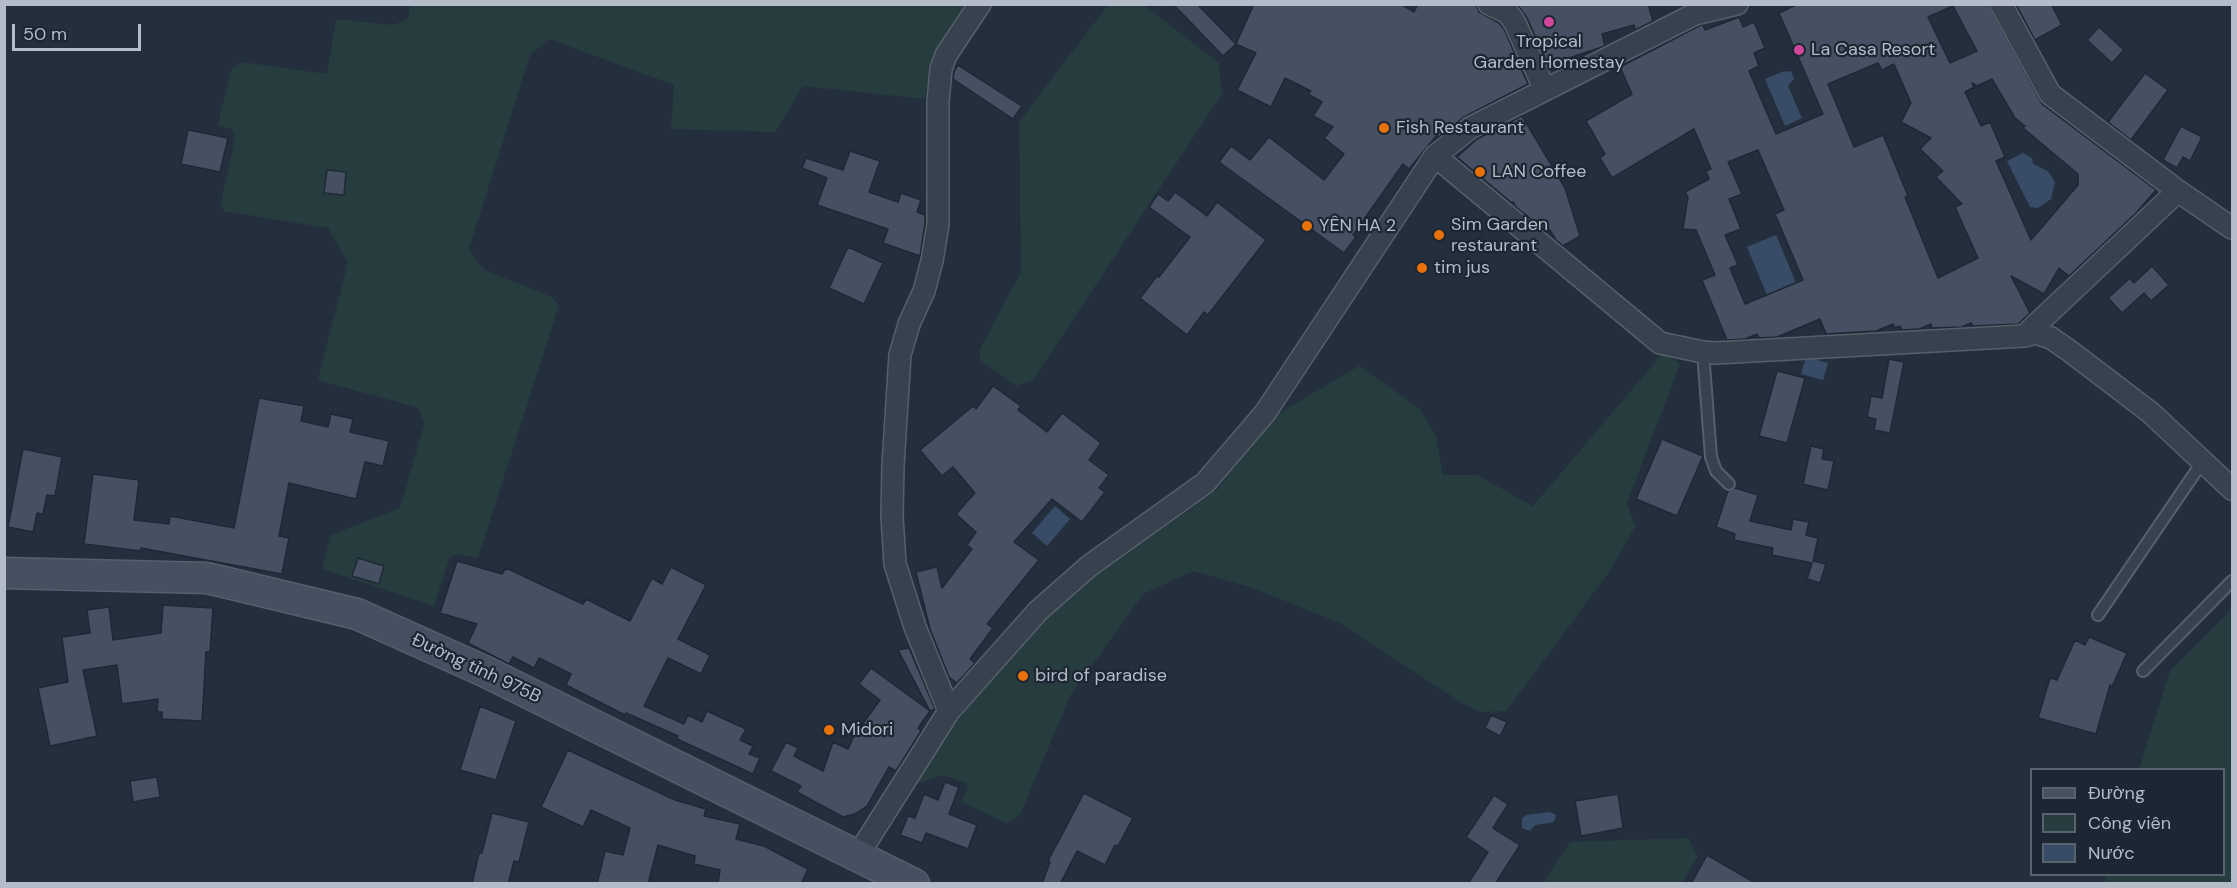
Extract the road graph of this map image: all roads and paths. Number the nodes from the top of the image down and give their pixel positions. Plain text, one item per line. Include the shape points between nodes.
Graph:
1 (980, 4) edge
2 (1489, 4) edge
3 (1737, 4) edge
4 (2001, 4) edge
5 (1545, 90) junction
6 (1435, 156) junction
7 (2178, 191) junction
8 (2232, 228) edge
9 (2024, 336) junction
10 (1703, 352) junction
11 (2203, 460) junction
12 (1729, 484) dead end
13 (2232, 489) edge
14 (4, 573) edge
15 (2232, 581) edge
16 (2098, 615) dead end
17 (2144, 671) dead end
18 (949, 711) junction
19 (858, 855) junction
20 (914, 884) edge

1 - 18 street via 941,69 938,224 924,291 900,355 893,465 896,564 915,627
2 - 5 street via 1508,13
3 - 5 street via 1695,14
4 - 7 street via 2050,94
5 - 6 street via 1470,128
6 - 10 street via 1660,343
6 - 18 street via 1265,413 1213,474 1089,566 1038,611
7 - 8 street
7 - 9 street
9 - 10 street
9 - 11 street via 2036,333 2051,338 2151,413
10 - 12 lane via 1710,457 1716,471
11 - 13 street
11 - 16 lane
14 - 19 main road, Đường tỉnh 975B via 207,578 357,614 484,671
15 - 17 lane
18 - 19 street
19 - 20 main road, Đường tỉnh 975B

